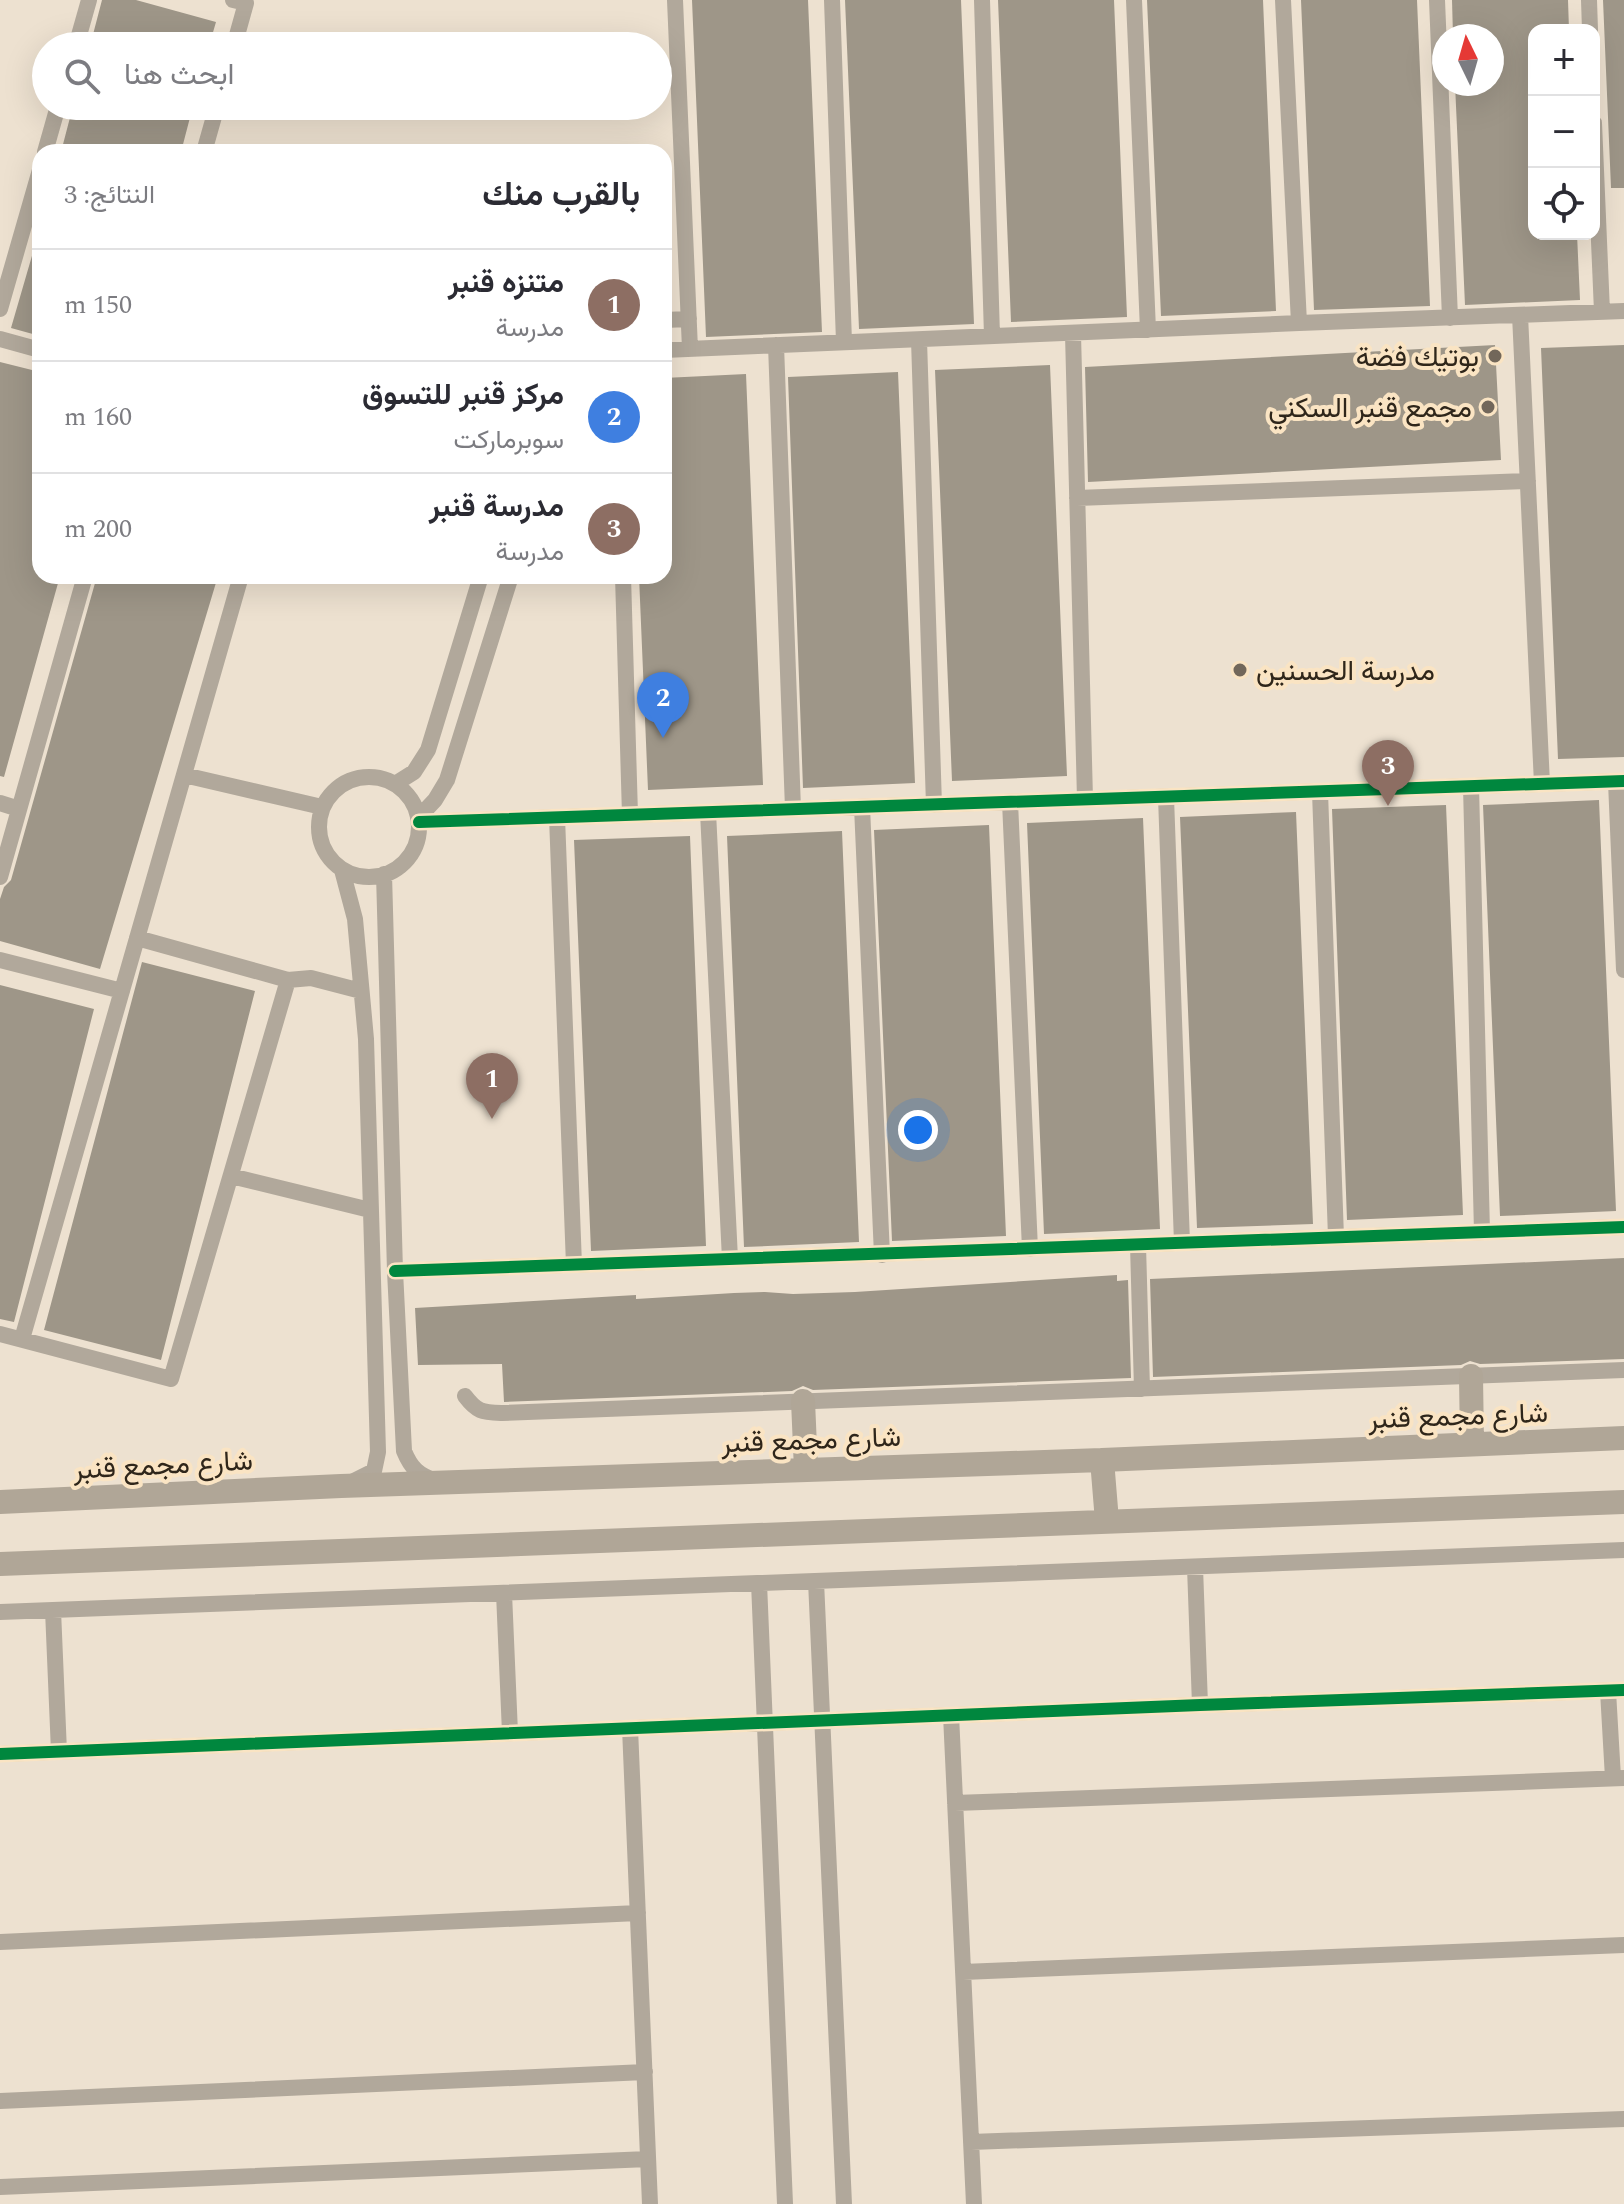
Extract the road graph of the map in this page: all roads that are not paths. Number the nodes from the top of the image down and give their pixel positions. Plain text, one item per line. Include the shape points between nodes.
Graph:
1 (89, 0) edge
2 (233, 0) edge
3 (675, 0) edge
4 (832, 0) edge
5 (982, 0) edge
6 (1134, 0) edge
7 (1283, 0) edge
8 (1437, 0) edge
9 (1589, 0) edge
10 (1590, 24) edge
11 (80, 32) edge
12 (238, 32) edge
13 (54, 120) edge
14 (213, 120) edge
15 (47, 144) edge
16 (206, 144) edge
17 (1596, 168) edge
18 (32, 198) edge
19 (0, 309) edge
20 (1624, 311) edge
21 (1602, 312) junction
22 (1520, 315) junction
23 (1450, 318) junction
24 (689, 319) junction
25 (672, 320) edge
26 (1299, 323) junction
27 (1148, 330) junction
28 (1073, 334) junction
29 (992, 336) junction
30 (0, 339) edge
31 (919, 340) junction
32 (844, 342) junction
33 (776, 345) junction
34 (32, 348) edge
35 (690, 349) junction
36 (672, 350) edge
37 (1528, 481) junction
38 (1077, 498) junction
39 (83, 584) edge
40 (239, 584) edge
41 (479, 584) edge
42 (508, 584) edge
43 (623, 584) edge
44 (184, 775) junction
45 (1620, 781) edge
46 (395, 784) junction
47 (1542, 784) junction
48 (1471, 786) junction
49 (1320, 792) junction
50 (1166, 797) junction
51 (1085, 799) junction
52 (1010, 802) junction
53 (0, 803) edge
54 (934, 805) junction
55 (322, 807) junction
56 (862, 807) junction
57 (19, 809) junction
58 (793, 809) junction
59 (708, 812) junction
60 (630, 815) junction
61 (557, 817) junction
62 (419, 820) junction
63 (342, 870) junction
64 (384, 874) junction
65 (0, 877) edge
66 (137, 938) junction
67 (0, 960) edge
68 (1624, 970) edge
69 (288, 980) junction
70 (122, 991) junction
71 (361, 991) junction
72 (390, 1125) junction
73 (367, 1127) junction
74 (231, 1176) junction
75 (370, 1210) junction
76 (1624, 1227) edge
77 (1482, 1232) junction
78 (1336, 1237) junction
79 (1182, 1243) junction
80 (1138, 1245) junction
81 (1030, 1249) junction
82 (882, 1255) junction
83 (730, 1259) junction
84 (574, 1265) junction
85 (395, 1271) junction
86 (0, 1334) edge
87 (22, 1339) junction
88 (1624, 1370) edge
89 (1471, 1376) junction
90 (1142, 1389) junction
91 (465, 1396) dead end
92 (803, 1401) junction
93 (1624, 1438) edge
94 (1472, 1444) junction
95 (1102, 1460) junction
96 (806, 1470) junction
97 (441, 1483) junction
98 (341, 1486) junction
99 (0, 1502) edge
100 (1624, 1502) edge
101 (1107, 1521) junction
102 (1624, 1550) edge
103 (0, 1564) edge
104 (1195, 1567) junction
105 (816, 1581) junction
106 (759, 1583) junction
107 (504, 1593) junction
108 (53, 1610) junction
109 (0, 1612) edge
110 (1616, 1690) edge
111 (1200, 1705) junction
112 (951, 1715) junction
113 (822, 1720) junction
114 (764, 1723) junction
115 (630, 1728) junction
116 (510, 1733) junction
117 (59, 1752) junction
118 (0, 1754) edge
119 (1618, 1778) edge
120 (955, 1803) junction
121 (638, 1913) junction
122 (0, 1942) edge
123 (1624, 1945) edge
124 (963, 1972) junction
125 (645, 2072) junction
126 (0, 2101) edge
127 (1624, 2119) edge
128 (971, 2142) junction
129 (648, 2159) junction
130 (0, 2187) edge
131 (650, 2204) edge
132 (785, 2204) edge
133 (844, 2204) edge
134 (974, 2204) edge

1 - 11 street
2 - 12 street via 246,3
3 - 24 street
4 - 32 street
5 - 29 street
6 - 27 street
7 - 26 street
8 - 23 street
9 - 10 street
13 - 15 street
14 - 16 street
17 - 21 street
18 - 19 street
20 - 21 street
21 - 22 street
22 - 23 street
22 - 37 street
23 - 26 street
24 - 25 street
24 - 35 street
26 - 27 street
27 - 28 street
28 - 29 street
28 - 38 street
29 - 31 street
30 - 34 street
31 - 32 street
31 - 54 street
32 - 33 street
33 - 35 street
33 - 58 street
35 - 36 street
37 - 38 street
37 - 47 street
38 - 51 street
39 - 57 street
40 - 44 street
41 - 46 street via 428,750 414,772
42 - 62 street via 447,780
43 - 60 street
44 - 55 street
44 - 66 street
45 - 47 street
45 - 68 street
46 - 55 street via 367,776 353,779 340,785
46 - 62 street via 414,805
47 - 48 street
48 - 49 street
48 - 77 street
49 - 50 street
49 - 78 street
50 - 51 street
50 - 79 street
51 - 52 street
52 - 54 street
52 - 81 street
53 - 57 street
54 - 56 street
55 - 63 street via 318,821 323,849
56 - 58 street
56 - 82 street
57 - 65 street
58 - 59 street
59 - 60 street
59 - 83 street
60 - 61 street
61 - 62 street
61 - 84 street
62 - 64 street via 407,860
63 - 64 street via 370,877
63 - 71 street via 355,919
64 - 72 street
66 - 69 street
66 - 70 street
67 - 70 street
69 - 71 street via 311,978
69 - 74 street
70 - 87 street
71 - 73 street
72 - 73 street
72 - 85 street
73 - 75 street
74 - 75 street
74 - 87 street via 171,1379
75 - 98 street via 378,1452 374,1471
76 - 77 street
77 - 78 street
78 - 79 street
79 - 80 street
80 - 81 street
80 - 90 street
81 - 82 street
82 - 83 street
83 - 84 street
84 - 85 street
85 - 97 street via 404,1451 411,1467
86 - 87 street
88 - 89 street
89 - 90 street
89 - 94 main road
90 - 92 street
91 - 92 street via 474,1408 502,1413
92 - 96 main road
93 - 94 main road, شارع مجمع قنبر
94 - 95 main road, شارع مجمع قنبر
95 - 96 main road, شارع مجمع قنبر
95 - 101 main road
96 - 97 main road, شارع مجمع قنبر
97 - 98 main road, شارع مجمع قنبر
98 - 99 main road, شارع مجمع قنبر
100 - 101 main road
101 - 103 main road
102 - 104 street
104 - 105 street
104 - 111 street
105 - 106 street
105 - 113 street
106 - 107 street
106 - 114 street
107 - 108 street
107 - 116 street
108 - 109 street
108 - 117 street
110 - 111 street
110 - 119 street
111 - 112 street
112 - 113 street
112 - 120 street
113 - 114 street
113 - 133 street
114 - 115 street
114 - 132 street
115 - 116 street
115 - 121 street
116 - 117 street
117 - 118 street
119 - 120 street
120 - 124 street
121 - 122 street
121 - 125 street
123 - 124 street
124 - 128 street
125 - 126 street
125 - 129 street
127 - 128 street
128 - 134 street
129 - 130 street
129 - 131 street

